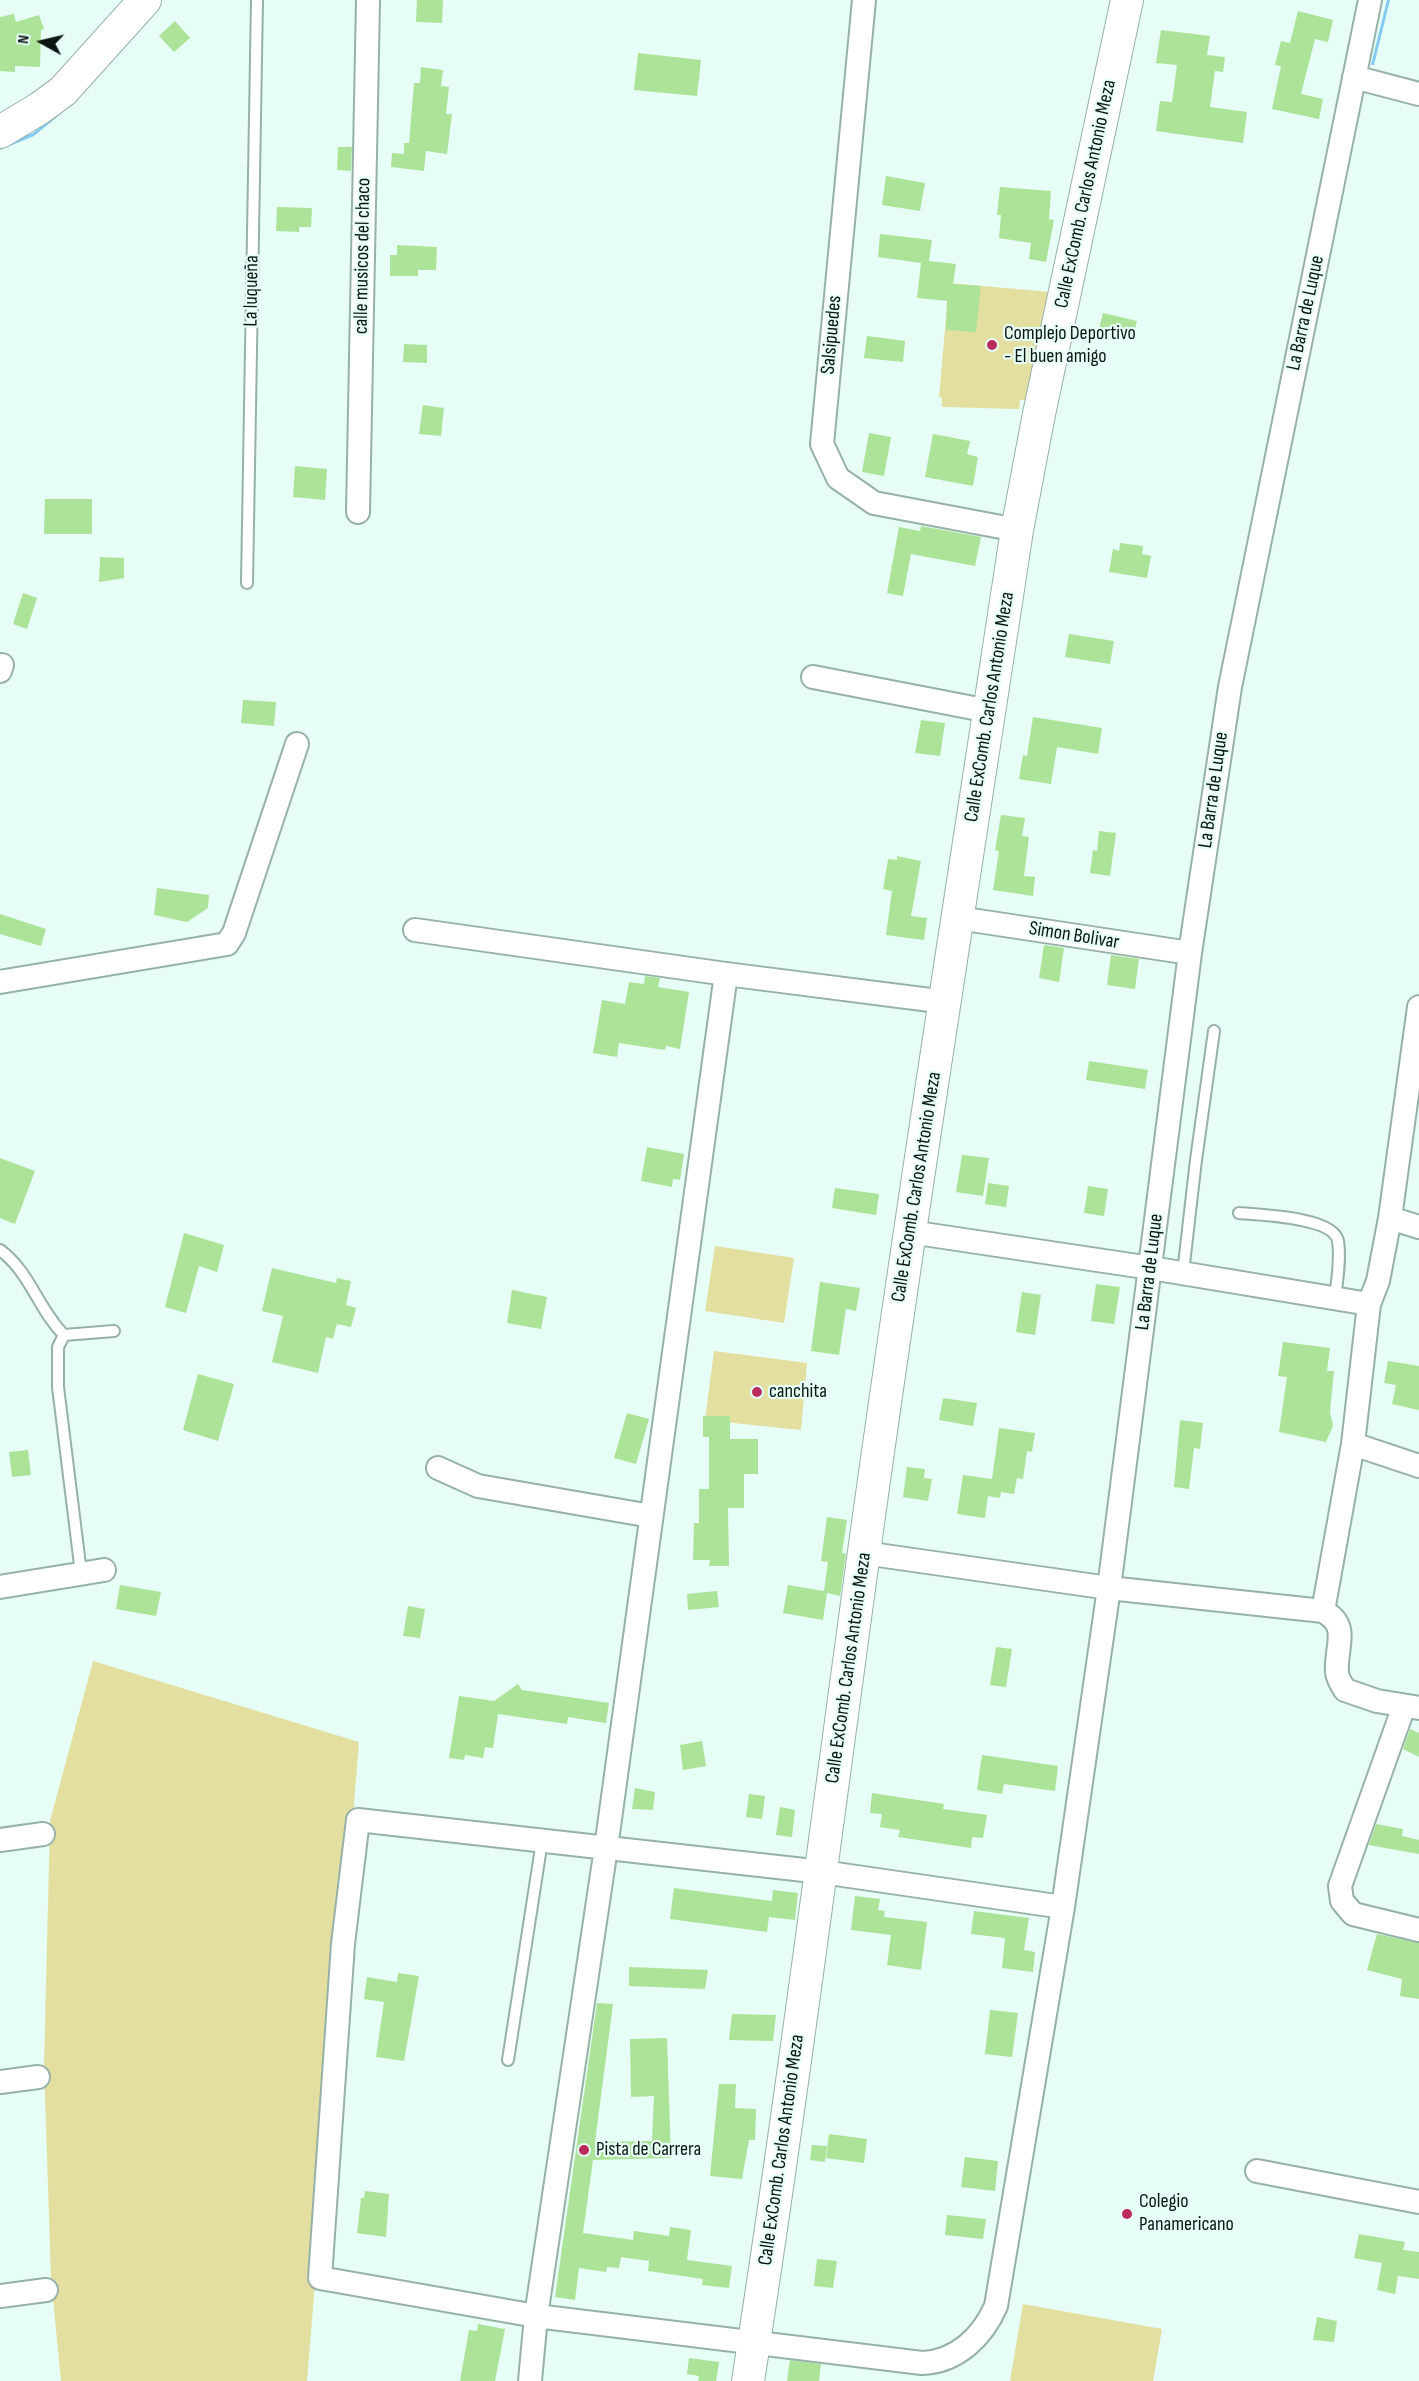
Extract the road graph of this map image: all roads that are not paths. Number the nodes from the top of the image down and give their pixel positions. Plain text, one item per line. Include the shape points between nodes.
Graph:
1 (145, 0) edge
2 (257, 0) edge
3 (368, 0) edge
4 (864, 0) edge
5 (1127, 0) edge
6 (1370, 0) edge
7 (1354, 77) junction
8 (1419, 94) edge
9 (0, 132) edge
10 (358, 512) dead end
11 (1017, 530) junction
12 (247, 583) dead end
13 (813, 677) dead end
14 (989, 711) junction
15 (297, 744) dead end
16 (958, 918) junction
17 (415, 930) dead end
18 (1190, 953) junction
19 (726, 974) junction
20 (0, 982) edge
21 (946, 1002) junction
22 (1419, 1006) edge
23 (1214, 1031) dead end
24 (1239, 1213) dead end
25 (1390, 1218) junction
26 (1419, 1227) edge
27 (910, 1232) junction
28 (0, 1250) edge
29 (1151, 1268) junction
30 (1183, 1273) junction
31 (1335, 1298) junction
32 (1369, 1304) junction
33 (114, 1331) dead end
34 (64, 1335) junction
35 (1353, 1444) junction
36 (1419, 1466) edge
37 (438, 1468) dead end
38 (651, 1516) junction
39 (864, 1553) junction
40 (104, 1570) dead end
41 (81, 1573) junction
42 (0, 1587) edge
43 (1109, 1588) junction
44 (1323, 1611) junction
45 (1412, 1707) edge
46 (43, 1834) dead end
47 (0, 1840) edge
48 (542, 1841) junction
49 (606, 1848) junction
50 (822, 1872) junction
51 (1063, 1906) junction
52 (1419, 1930) edge
53 (508, 2060) dead end
54 (38, 2077) dead end
55 (0, 2082) edge
56 (1257, 2171) dead end
57 (1419, 2202) edge
58 (46, 2290) dead end
59 (0, 2296) edge
60 (536, 2316) junction
61 (754, 2342) junction
62 (530, 2381) edge
63 (748, 2381) edge

1 - 9 street via 63,91
2 - 12 lane, La luqueña
3 - 10 street, calle musicos del chaco
4 - 11 street, Salsipuedes via 822,444 838,478 874,503
5 - 11 street, Calle ExComb. Carlos Antonio Meza
6 - 7 street, La Barra de Luque
7 - 8 street
7 - 18 street, La Barra de Luque via 1230,687
11 - 14 street, Calle ExComb. Carlos Antonio Meza
13 - 14 street
14 - 16 street, Calle ExComb. Carlos Antonio Meza
15 - 20 street via 227,945
16 - 18 street, Simon Bolivar
16 - 21 street, Calle ExComb. Carlos Antonio Meza
17 - 19 street
18 - 29 street, La Barra de Luque
19 - 21 street
19 - 38 street
21 - 27 street, Calle ExComb. Carlos Antonio Meza
22 - 25 street
23 - 30 lane
24 - 31 lane via 1318,1223 1333,1231 1338,1240
25 - 26 street
25 - 32 street via 1378,1281
27 - 29 street
27 - 39 street, Calle ExComb. Carlos Antonio Meza
28 - 34 lane via 14,1260
29 - 30 street
29 - 43 street, La Barra de Luque
30 - 31 street
31 - 32 street
32 - 35 street
33 - 34 lane
34 - 41 lane via 58,1347 58,1388
35 - 36 street
35 - 44 street
37 - 38 street via 478,1486
38 - 49 street
39 - 43 street
39 - 50 street, Calle ExComb. Carlos Antonio Meza
40 - 41 street
41 - 42 street
43 - 44 street
43 - 51 street, La Barra de Luque
44 - 45 street via 1334,1617 1338,1626 1336,1675 1345,1690
45 - 52 street via 1340,1886 1342,1901 1353,1914
46 - 47 street
48 - 49 street
48 - 53 lane
48 - 60 street, La Barra de Luque via 358,1820 343,1944 320,2278
49 - 50 street
49 - 60 street
50 - 51 street
50 - 61 street, Calle ExComb. Carlos Antonio Meza
51 - 61 street, La Barra de Luque via 996,2306 987,2325 960,2351 933,2363
54 - 55 street
56 - 57 street
58 - 59 street
60 - 61 street, La Barra de Luque
60 - 62 street
61 - 63 street, Calle ExComb. Carlos Antonio Meza

